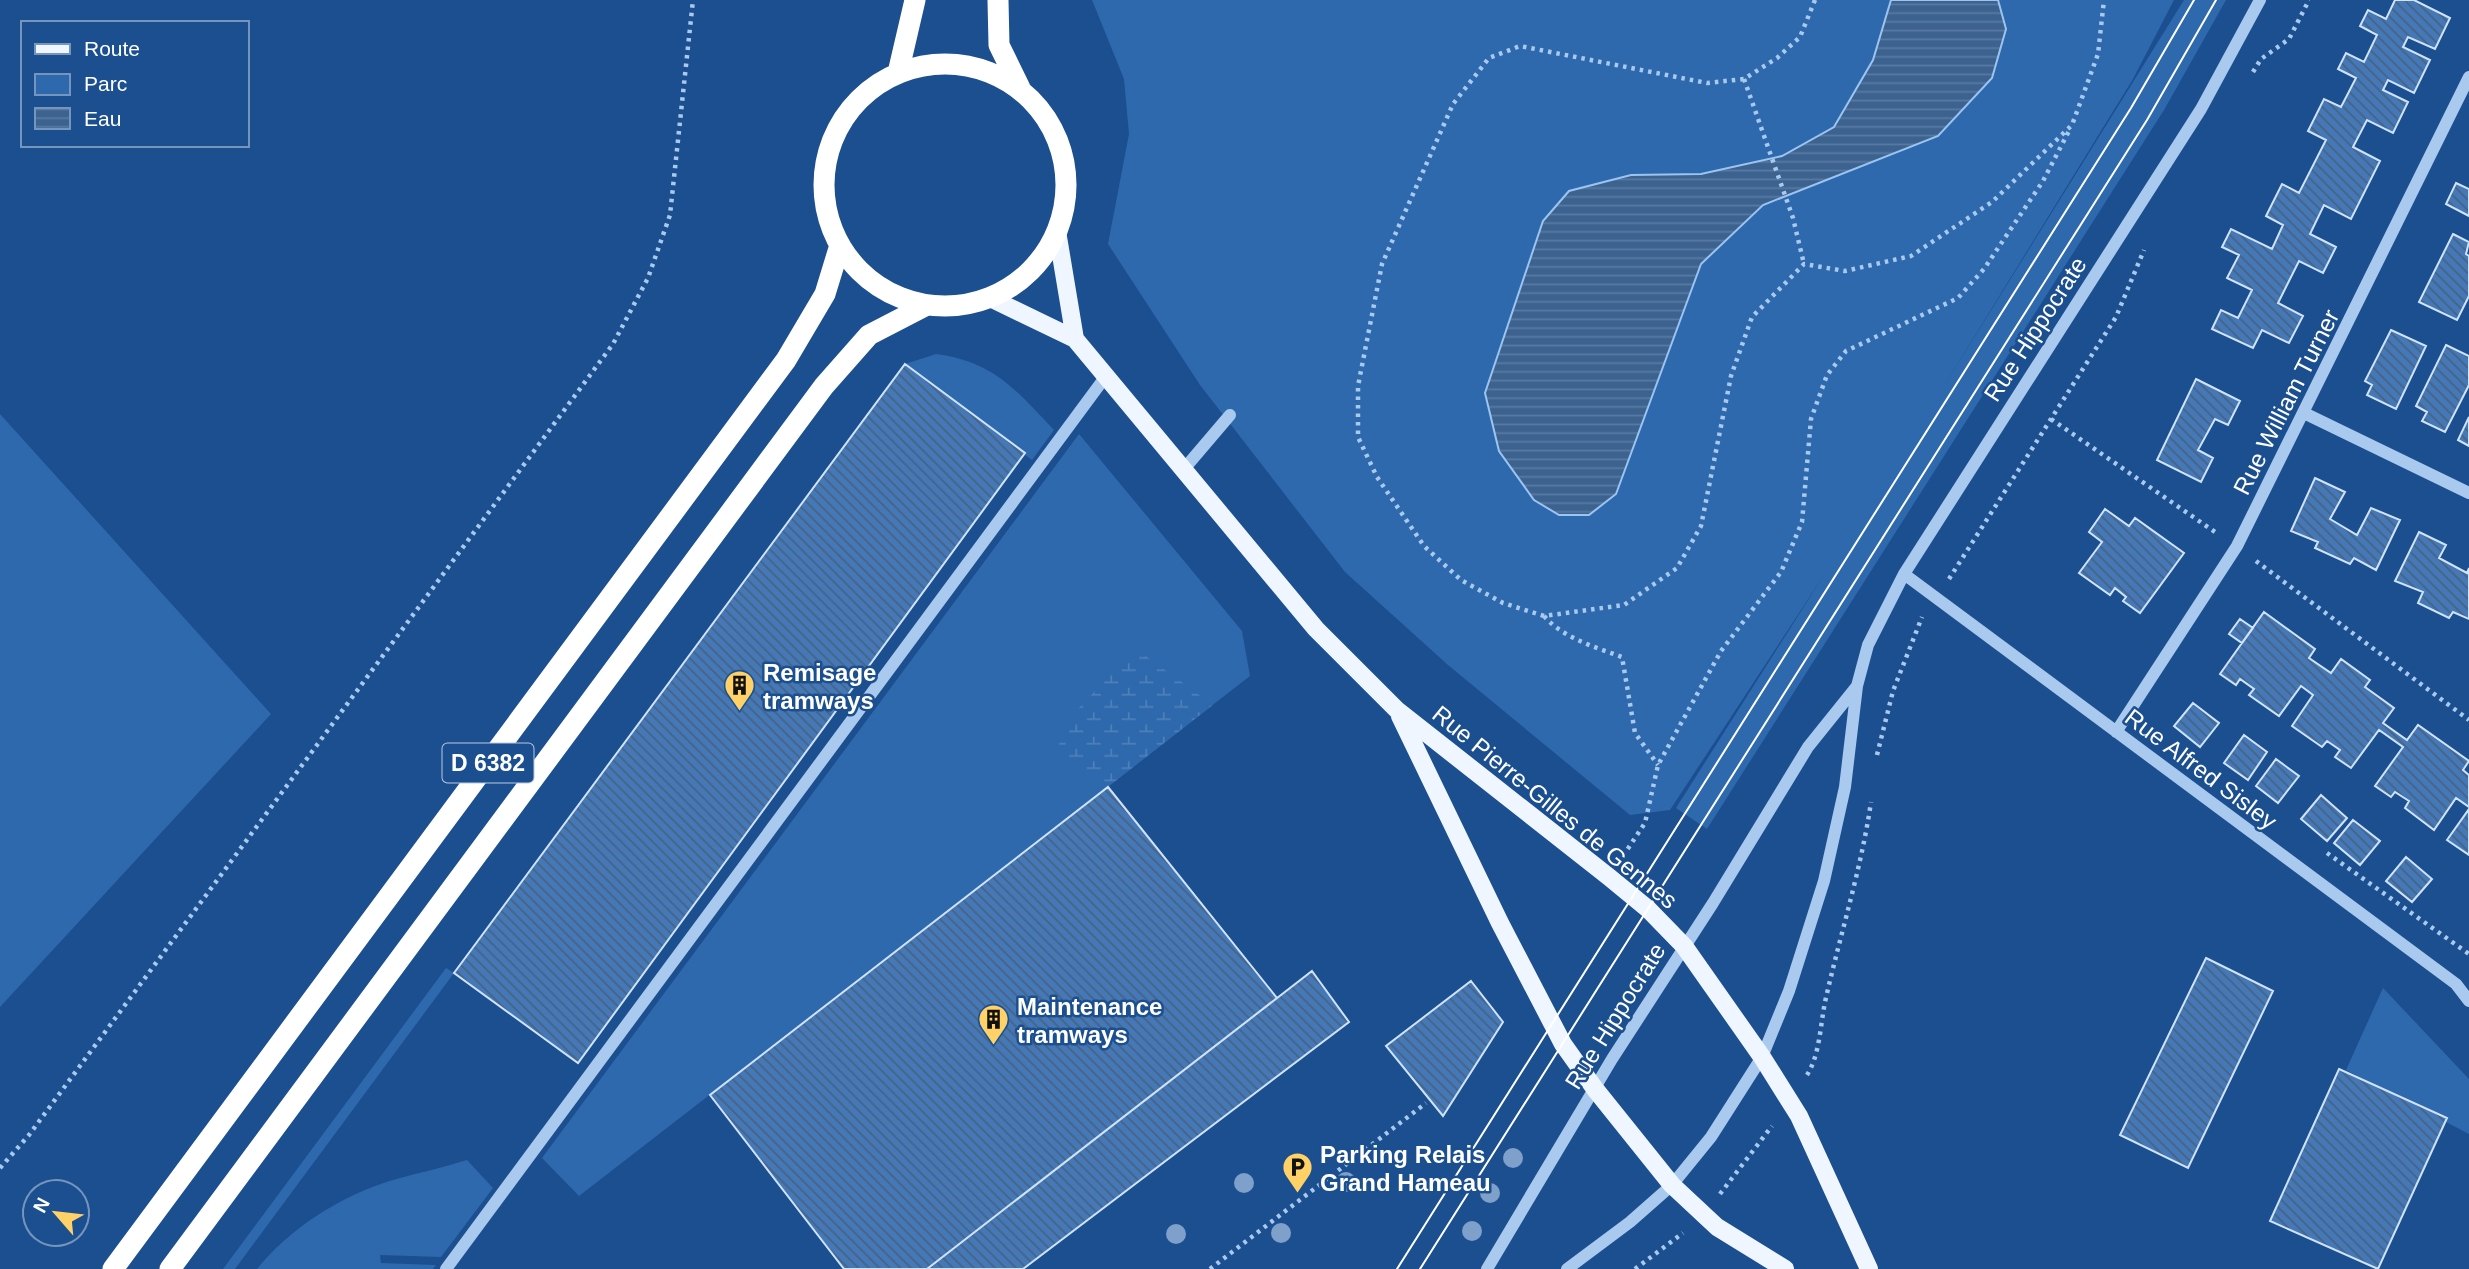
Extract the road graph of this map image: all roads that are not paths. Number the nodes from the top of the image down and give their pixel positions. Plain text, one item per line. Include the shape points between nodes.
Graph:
1 (915, 0) edge
2 (998, 0) edge
3 (2260, 0) edge
4 (898, 73) junction
5 (2469, 77) edge
6 (1020, 88) junction
7 (1057, 231) junction
8 (839, 245) junction
9 (990, 298) junction
10 (927, 305) junction
11 (1075, 339) junction
12 (1106, 376) junction
13 (2304, 413) junction
14 (1230, 415) dead end
15 (1184, 469) junction
16 (2469, 493) edge
17 (1904, 574) junction
18 (1857, 686) junction
19 (1397, 710) junction
20 (2116, 732) junction
21 (1684, 946) junction
22 (2469, 1001) edge
23 (1762, 1057) junction
24 (1595, 1089) junction
25 (1672, 1185) junction
26 (113, 1269) edge
27 (170, 1269) edge
28 (446, 1269) edge
29 (1487, 1269) edge
30 (1567, 1269) edge
31 (1785, 1269) edge
32 (1869, 1269) edge

1 - 4 highway
2 - 6 highway via 999,45
3 - 17 street, Rue Hippocrate via 2201,109
4 - 6 highway via 929,64 960,64 992,72
4 - 8 highway via 868,90 846,116 830,146 827,214
5 - 13 street, Rue William Turner
6 - 7 highway via 1046,117 1063,153 1067,193
7 - 9 highway via 1030,271
7 - 11 main road
8 - 10 highway via 862,274 892,294
8 - 26 highway, D 6382 via 825,294 786,360
9 - 10 highway via 959,306
9 - 11 main road, Rue Pierre-Gilles de Gennes
10 - 27 highway, D 6382 via 869,335 824,386
11 - 12 main road, Rue Pierre-Gilles de Gennes
12 - 15 main road, Rue Pierre-Gilles de Gennes
12 - 28 street
13 - 16 street
13 - 20 street, Rue William Turner via 2236,546
14 - 15 street
15 - 19 main road, Rue Pierre-Gilles de Gennes via 1316,629
17 - 18 street, Rue Hippocrate via 1868,645
17 - 20 street, Rue Alfred Sisley
18 - 21 street, Rue Hippocrate via 1808,747
18 - 23 street, Rue Hippocrate via 1845,787 1824,881 1789,991
19 - 21 main road, Rue Pierre-Gilles de Gennes via 1648,909
19 - 24 main road, Rue Pierre-Gilles de Gennes via 1563,1044
20 - 22 street, Rue Alfred Sisley via 2456,984
21 - 23 main road, Rue Pierre-Gilles de Gennes
21 - 24 street, Rue Hippocrate
23 - 25 street, Rue Hippocrate via 1711,1137
23 - 32 main road, Rue Pierre-Gilles de Gennes via 1799,1116
24 - 25 main road, Rue Pierre-Gilles de Gennes
24 - 29 street, Rue Hippocrate
25 - 30 street, Rue Hippocrate
25 - 31 main road, Rue Pierre-Gilles de Gennes via 1717,1227

